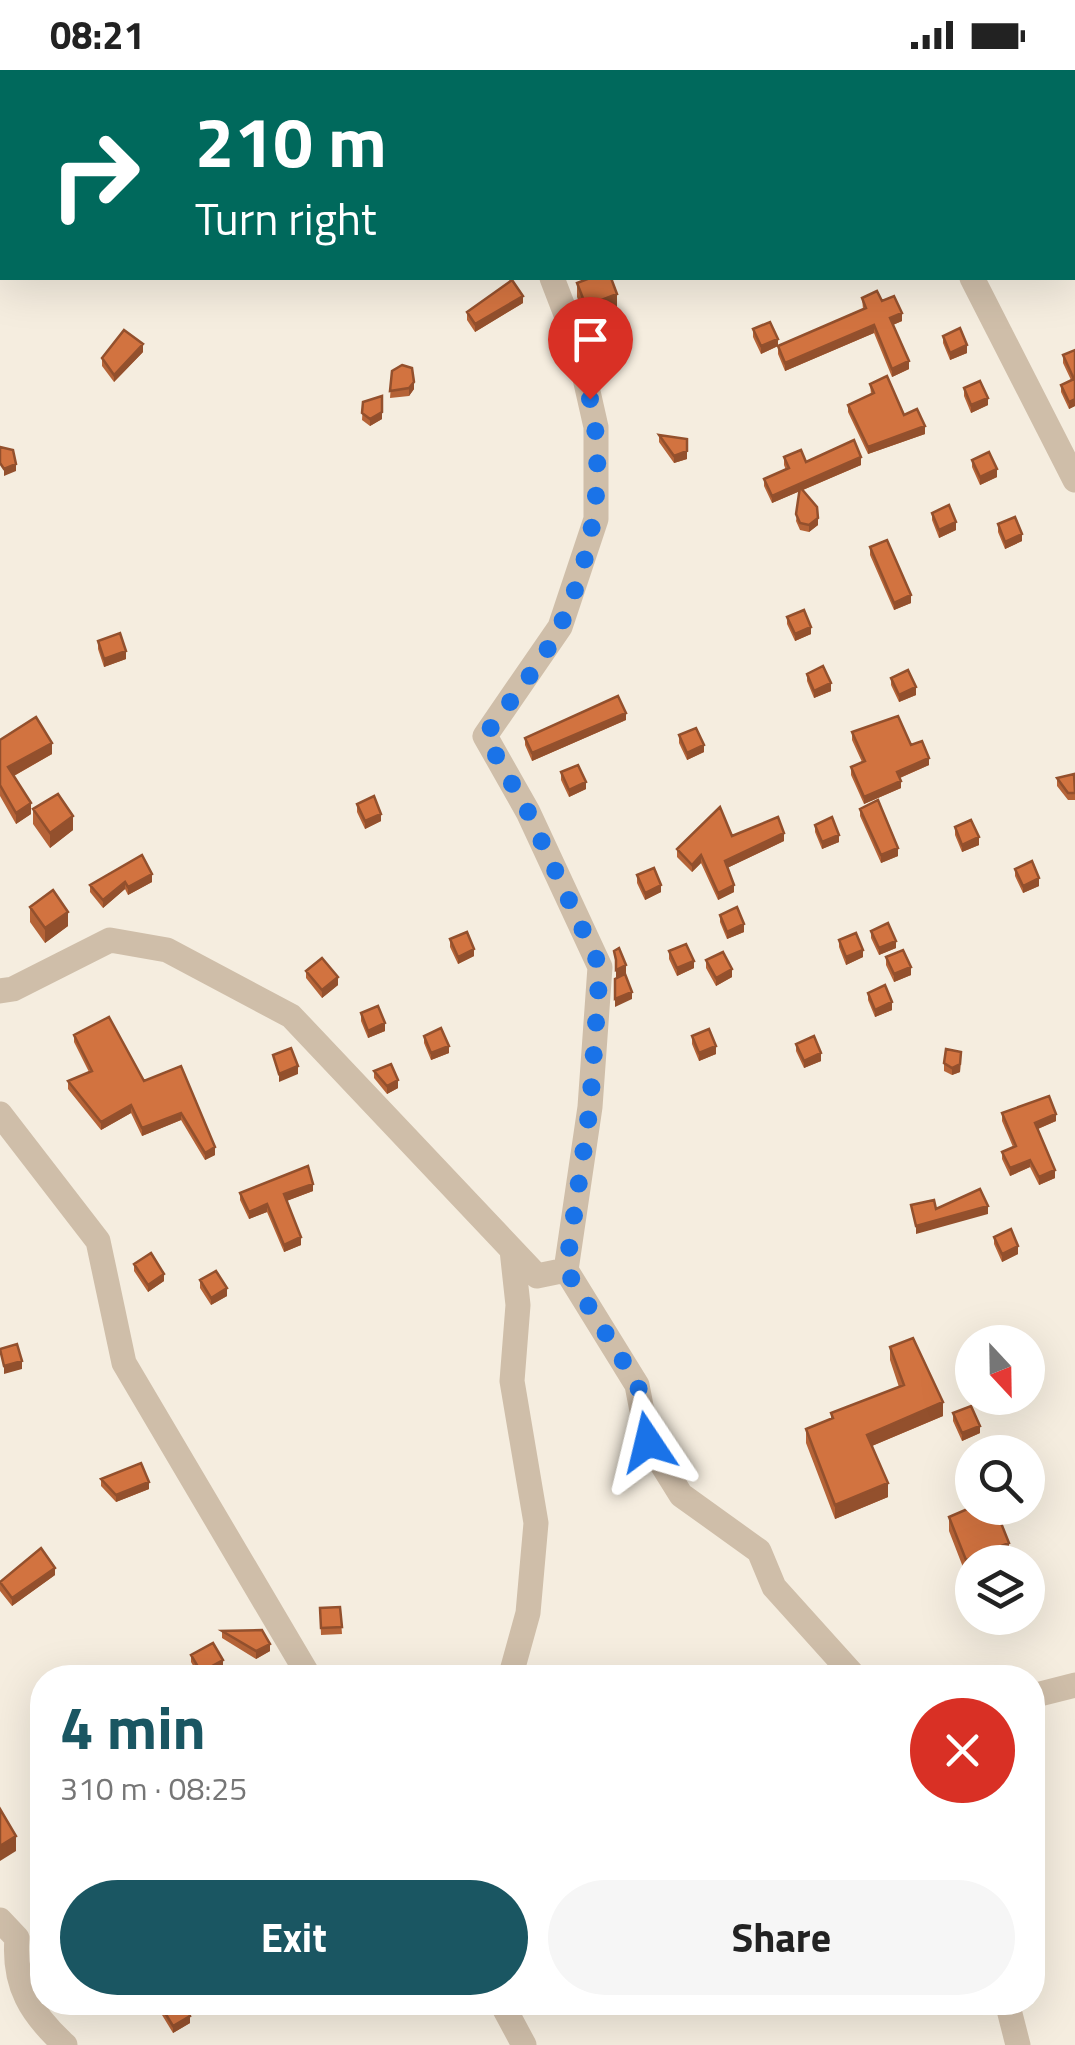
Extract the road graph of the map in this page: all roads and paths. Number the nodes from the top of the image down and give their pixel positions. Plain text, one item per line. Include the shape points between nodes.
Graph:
1 (553, 280) edge
2 (973, 280) edge
3 (1075, 480) edge
4 (0, 991) edge
5 (0, 1114) edge
6 (512, 1250) junction
7 (566, 1270) junction
8 (302, 1665) edge
9 (514, 1665) edge
10 (844, 1665) edge
11 (1075, 1684) edge
12 (1045, 1692) edge
13 (0, 1920) edge
14 (30, 2004) edge
15 (40, 2015) edge
16 (507, 2015) edge
17 (1011, 2015) edge
18 (65, 2045) edge
19 (524, 2045) edge
20 (1018, 2045) edge

1 - 7 street via 577,343 596,427 596,519 560,627 485,736 600,967 590,1107
2 - 3 street
4 - 6 street via 110,940 167,950 292,1016
5 - 8 street via 98,1240 124,1363
6 - 7 street via 536,1276
6 - 9 street via 518,1306 512,1381 536,1523 528,1614
7 - 10 street via 638,1385 648,1442 681,1495 759,1551 774,1587
11 - 12 street
13 - 14 street via 17,1938 14,1970
15 - 18 street
16 - 19 street
17 - 20 street

